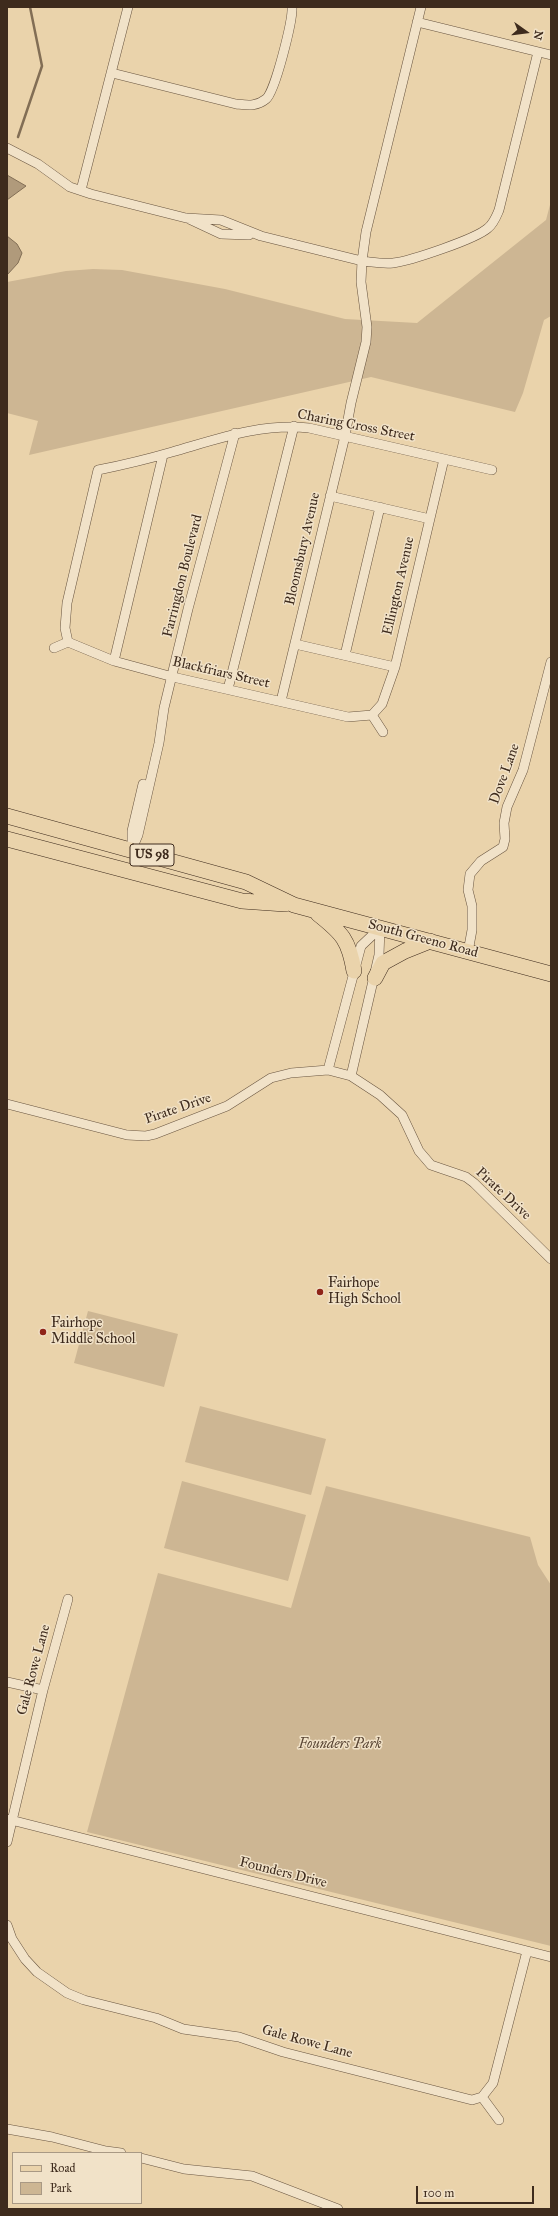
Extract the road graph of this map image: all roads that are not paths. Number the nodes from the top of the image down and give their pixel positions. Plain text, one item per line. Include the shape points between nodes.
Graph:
1 (128, 7) edge
2 (292, 7) edge
3 (421, 7) edge
4 (417, 22) junction
5 (538, 52) junction
6 (551, 55) edge
7 (112, 73) junction
8 (7, 148) edge
9 (81, 190) junction
10 (186, 218) junction
11 (261, 236) junction
12 (362, 261) junction
13 (294, 426) junction
14 (235, 433) junction
15 (345, 436) junction
16 (163, 455) junction
17 (444, 459) junction
18 (492, 470) dead end
19 (330, 496) junction
20 (380, 507) junction
21 (430, 519) junction
22 (68, 642) junction
23 (295, 644) junction
24 (54, 648) dead end
25 (345, 655) junction
26 (114, 661) junction
27 (551, 662) edge
28 (395, 668) junction
29 (173, 677) junction
30 (228, 689) junction
31 (281, 701) junction
32 (372, 715) junction
33 (383, 732) dead end
34 (7, 816) edge
35 (7, 839) edge
36 (132, 849) junction
37 (294, 905) junction
38 (313, 910) junction
39 (380, 928) junction
40 (430, 941) junction
41 (468, 952) junction
42 (354, 971) junction
43 (551, 974) edge
44 (375, 978) junction
45 (328, 1070) junction
46 (351, 1076) junction
47 (7, 1104) edge
48 (551, 1259) edge
49 (68, 1599) dead end
50 (7, 1682) edge
51 (43, 1690) junction
52 (10, 1819) edge
53 (7, 1842) edge
54 (7, 1925) edge
55 (10, 1941) edge
56 (527, 1951) junction
57 (551, 1957) edge
58 (482, 2097) junction
59 (500, 2120) dead end
60 (7, 2129) edge
61 (114, 2152) edge
62 (142, 2158) edge
63 (338, 2209) edge

1 - 7 street
2 - 7 street via 274,87 272,93 260,103 249,106 236,104
3 - 4 street, Bloomsbury Avenue
4 - 5 street
4 - 12 street, Bloomsbury Avenue via 366,232
5 - 6 street
5 - 12 street via 499,210 489,228 472,238 406,260 382,263
7 - 9 street
8 - 9 street
9 - 10 street
10 - 11 street via 221,220
10 - 11 street via 221,234
11 - 12 street
12 - 15 street, Bloomsbury Avenue via 361,282 366,342
13 - 14 street, Charing Cross Street
13 - 15 street, Charing Cross Street
13 - 30 street
14 - 16 street, Charing Cross Street
14 - 29 street, Farringdon Boulevard
15 - 17 street, Charing Cross Street
15 - 19 street, Bloomsbury Avenue
16 - 22 street, Charing Cross Street via 98,470 68,603 65,628
16 - 26 street
17 - 18 street, Charing Cross Street
17 - 21 street, Ellington Avenue
19 - 20 street
19 - 23 street, Bloomsbury Avenue
20 - 21 street
20 - 25 street
21 - 28 street, Ellington Avenue
22 - 24 street
22 - 26 street, Blackfriars Street
23 - 25 street
23 - 31 street, Bloomsbury Avenue
25 - 28 street
26 - 29 street, Blackfriars Street
27 - 41 street, Dove Lane via 524,770 507,807 503,847 482,861 470,874 468,890 472,906 472,930
28 - 32 street, Ellington Avenue via 382,704
29 - 30 street, Blackfriars Street
29 - 36 street, Farringdon Boulevard via 161,726 155,736 134,824
30 - 31 street, Blackfriars Street
31 - 32 street, Blackfriars Street via 348,717
32 - 33 street
34 - 36 main road, South Greeno Road / US 98
35 - 37 main road, South Greeno Road / US 98 via 242,901
36 - 37 main road, South Greeno Road / US 98 via 246,882
37 - 38 main road, South Greeno Road / US 98
38 - 39 main road, South Greeno Road / US 98
38 - 42 main road via 346,938
39 - 40 main road, South Greeno Road / US 98
39 - 42 street via 361,946
39 - 44 street
40 - 41 main road, South Greeno Road / US 98
40 - 44 main road via 405,950 383,964
41 - 43 main road, South Greeno Road / US 98
42 - 45 street
44 - 46 street
45 - 46 street, Pirate Drive
45 - 47 street, Pirate Drive via 291,1073 271,1078 227,1106 146,1136 127,1135
46 - 48 street, Pirate Drive via 380,1095 402,1114 419,1151 431,1165 466,1176
49 - 51 street, Gale Rowe Lane
50 - 51 street
51 - 52 street, Gale Rowe Lane
52 - 53 street, Gale Rowe Lane
52 - 56 street, Founders Drive
54 - 55 street, Gale Rowe Lane
55 - 58 street, Gale Rowe Lane via 37,1972 67,1993 84,2000 156,2018 183,2029 239,2037 284,2052 464,2099
56 - 57 street, Founders Drive
56 - 58 street via 492,2084
58 - 59 street
60 - 61 street
62 - 63 street via 184,2168 252,2176

